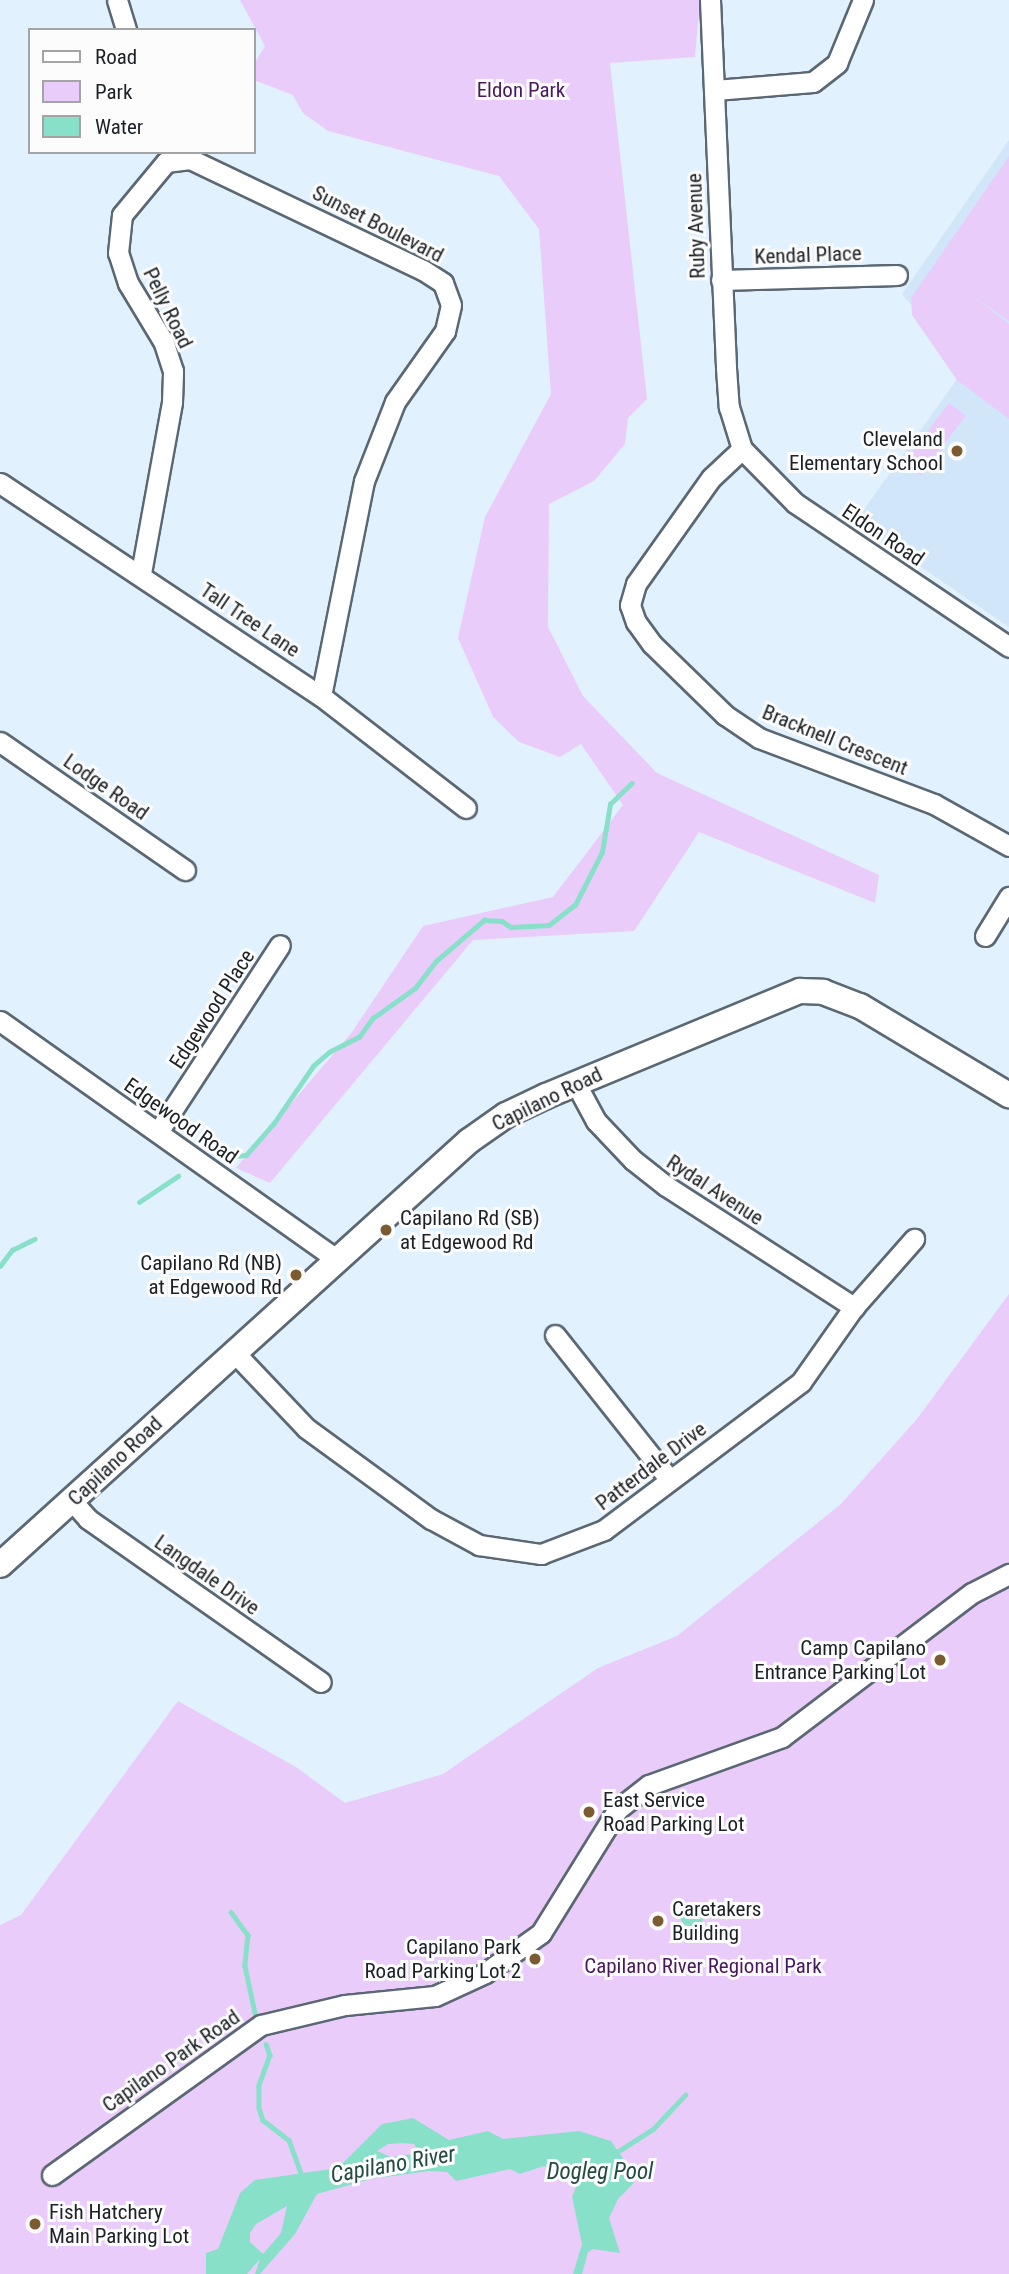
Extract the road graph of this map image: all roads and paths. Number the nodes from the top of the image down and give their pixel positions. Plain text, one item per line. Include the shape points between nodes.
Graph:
1 (117, 0) edge
2 (710, 0) edge
3 (863, 0) edge
4 (125, 28) edge
5 (715, 90) junction
6 (164, 157) edge
7 (897, 275) dead end
8 (721, 280) junction
9 (742, 449) junction
10 (0, 482) edge
11 (141, 573) junction
12 (1009, 647) edge
13 (321, 696) junction
14 (0, 742) edge
15 (466, 808) dead end
16 (1009, 846) edge
17 (185, 870) dead end
18 (1009, 898) edge
19 (985, 936) dead end
20 (280, 945) dead end
21 (0, 1021) edge
22 (576, 1084) junction
23 (1009, 1095) edge
24 (158, 1132) junction
25 (914, 1239) dead end
26 (336, 1259) junction
27 (854, 1307) junction
28 (555, 1335) dead end
29 (233, 1351) junction
30 (670, 1480) junction
31 (72, 1501) junction
32 (0, 1564) edge
33 (1009, 1574) edge
34 (321, 1682) dead end
35 (52, 2175) dead end

1 - 4 street
2 - 5 street, Ruby Avenue
3 - 5 street via 837,63 813,82
5 - 8 street, Ruby Avenue
6 - 11 street, Pelly Road via 122,215 118,253 128,283 163,341 173,371 172,402
6 - 13 street, Sunset Boulevard via 190,159 423,270 443,283 451,305 445,331 395,402 364,481
7 - 8 street, Kendal Place
8 - 9 street, Ruby Avenue via 729,407
9 - 12 street, Eldon Road via 795,503
9 - 16 street, Bracknell Crescent via 711,478 636,584 630,606 636,622 652,644 725,715 760,738 934,804
10 - 11 street, Tall Tree Lane
11 - 13 street, Tall Tree Lane
13 - 15 street, Tall Tree Lane
14 - 17 street, Lodge Road
18 - 19 street
20 - 24 street, Edgewood Place
21 - 24 street, Edgewood Road
22 - 23 main road, Capilano Road via 800,991 823,992 860,1006
22 - 26 main road, Capilano Road via 506,1115 469,1141
22 - 27 street, Rydal Avenue via 596,1121 633,1160
24 - 26 street, Edgewood Road
25 - 27 street, Patterdale Drive
26 - 29 main road, Capilano Road
27 - 30 street, Patterdale Drive via 802,1382
28 - 30 street
29 - 30 street, Patterdale Drive via 306,1428 431,1519 479,1545 541,1554 604,1530
29 - 31 main road, Capilano Road
31 - 32 main road, Capilano Road
31 - 34 street, Langdale Drive via 88,1519
33 - 35 street, Capilano Park Road via 972,1592 782,1737 649,1785 618,1809 541,1933 485,1973 435,1996 345,2005 261,2025

